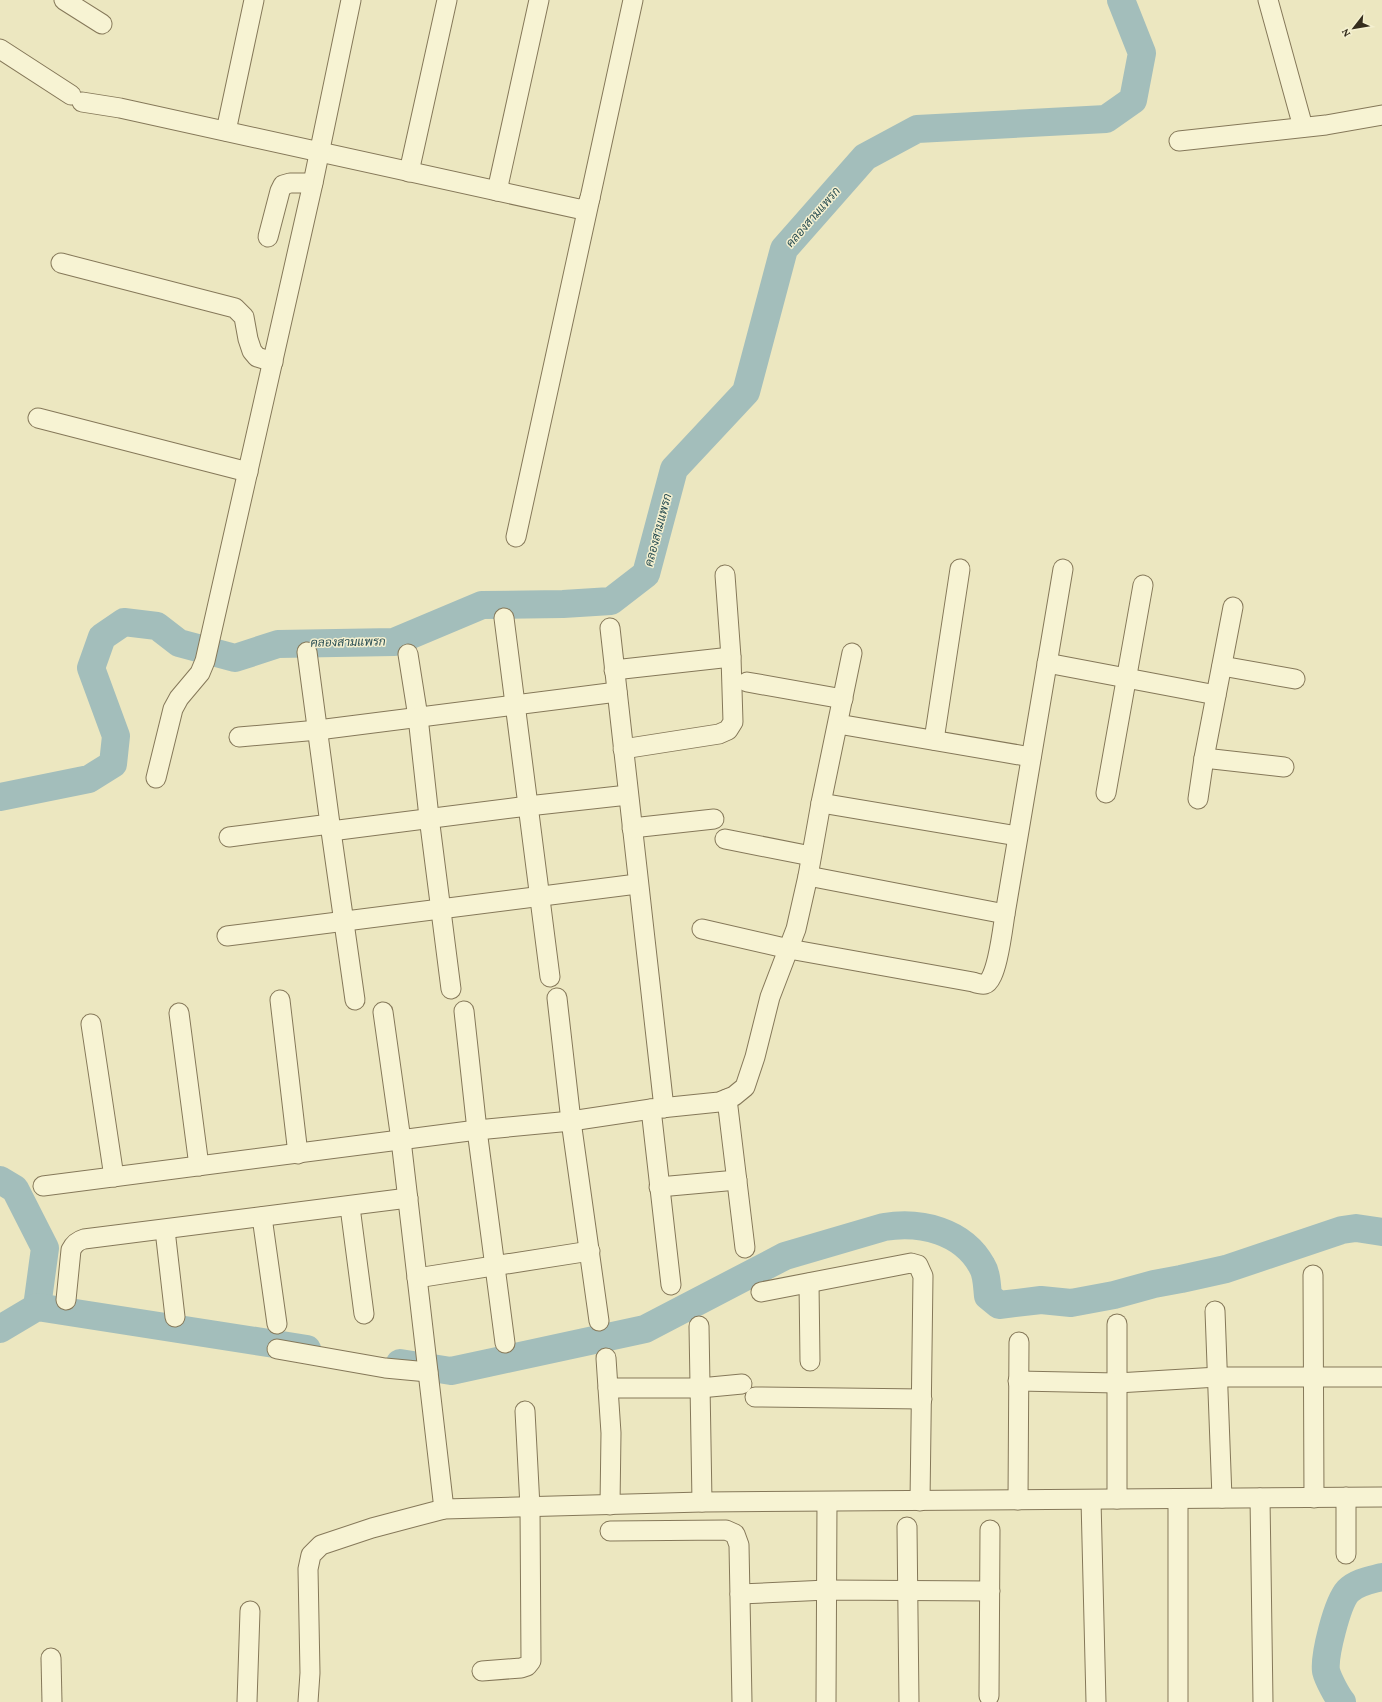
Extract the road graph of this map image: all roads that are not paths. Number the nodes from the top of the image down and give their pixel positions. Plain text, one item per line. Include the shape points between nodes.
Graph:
1 (64, 0) edge
2 (254, 0) edge
3 (351, 0) edge
4 (447, 0) edge
5 (539, 0) edge
6 (633, 0) edge
7 (1268, 0) edge
8 (102, 24) dead end
9 (0, 49) edge
10 (1382, 115) edge
11 (1303, 127) junction
12 (226, 131) junction
13 (1179, 141) dead end
14 (319, 153) junction
15 (409, 172) junction
16 (313, 184) junction
17 (497, 191) junction
18 (590, 198) junction
19 (268, 237) dead end
20 (61, 263) dead end
21 (273, 362) junction
22 (38, 418) dead end
23 (248, 472) junction
24 (516, 537) dead end
25 (960, 569) dead end
26 (1063, 569) dead end
27 (725, 575) dead end
28 (1143, 585) dead end
29 (1233, 607) dead end
30 (504, 618) dead end
31 (610, 628) dead end
32 (307, 652) dead end
33 (852, 653) dead end
34 (408, 654) dead end
35 (731, 657) junction
36 (1047, 663) junction
37 (1222, 666) junction
38 (614, 670) junction
39 (1126, 678) junction
40 (1295, 679) dead end
41 (747, 682) dead end
42 (617, 692) junction
43 (1216, 695) junction
44 (843, 699) junction
45 (514, 706) junction
46 (418, 717) junction
47 (838, 724) junction
48 (318, 730) junction
49 (239, 737) dead end
50 (934, 740) junction
51 (624, 749) junction
52 (1031, 757) junction
53 (1204, 758) junction
54 (1284, 768) dead end
55 (156, 778) dead end
56 (1106, 794) dead end
57 (628, 795) junction
58 (1198, 800) dead end
59 (821, 803) junction
60 (528, 806) junction
61 (429, 817) junction
62 (714, 819) dead end
63 (330, 828) junction
64 (632, 828) junction
65 (1017, 836) junction
66 (228, 837) dead end
67 (725, 839) dead end
68 (811, 856) junction
69 (808, 876) junction
70 (637, 884) junction
71 (539, 898) junction
72 (441, 909) junction
73 (1005, 914) junction
74 (343, 922) junction
75 (702, 929) dead end
76 (227, 936) dead end
77 (789, 949) junction
78 (550, 976) dead end
79 (451, 989) dead end
80 (557, 998) dead end
81 (280, 1000) dead end
82 (354, 1000) dead end
83 (464, 1011) dead end
84 (383, 1012) dead end
85 (179, 1013) dead end
86 (91, 1024) dead end
87 (727, 1099) junction
88 (657, 1108) junction
89 (572, 1121) junction
90 (477, 1130) junction
91 (401, 1140) junction
92 (298, 1154) junction
93 (199, 1166) junction
94 (114, 1177) junction
95 (736, 1180) junction
96 (43, 1186) dead end
97 (660, 1187) junction
98 (408, 1198) junction
99 (350, 1207) junction
100 (262, 1217) junction
101 (165, 1230) junction
102 (745, 1248) dead end
103 (590, 1251) junction
104 (496, 1267) junction
105 (1312, 1275) dead end
106 (417, 1278) junction
107 (809, 1283) junction
108 (670, 1286) dead end
109 (761, 1292) dead end
110 (66, 1300) dead end
111 (1215, 1311) dead end
112 (364, 1314) dead end
113 (175, 1318) dead end
114 (599, 1321) dead end
115 (277, 1324) dead end
116 (1117, 1324) dead end
117 (699, 1326) dead end
118 (1018, 1342) dead end
119 (505, 1343) dead end
120 (277, 1349) dead end
121 (606, 1358) dead end
122 (810, 1361) dead end
123 (428, 1372) junction
124 (1218, 1377) junction
125 (1382, 1377) edge
126 (1313, 1378) junction
127 (1018, 1381) junction
128 (1117, 1383) junction
129 (608, 1388) junction
130 (700, 1388) junction
131 (922, 1399) junction
132 (525, 1411) dead end
133 (1346, 1497) junction
134 (1382, 1497) edge
135 (1222, 1498) junction
136 (1260, 1498) junction
137 (1314, 1498) junction
138 (1117, 1499) junction
139 (1178, 1499) junction
140 (1018, 1500) junction
141 (1091, 1500) junction
142 (920, 1501) junction
143 (702, 1502) junction
144 (826, 1502) junction
145 (610, 1506) junction
146 (530, 1507) junction
147 (444, 1510) junction
148 (907, 1527) dead end
149 (990, 1530) dead end
150 (610, 1531) dead end
151 (1346, 1554) dead end
152 (827, 1590) junction
153 (908, 1590) junction
154 (990, 1591) junction
155 (740, 1594) junction
156 (250, 1611) dead end
157 (51, 1658) dead end
158 (482, 1671) dead end
159 (989, 1696) dead end
160 (52, 1702) edge
161 (247, 1702) edge
162 (308, 1702) edge
163 (742, 1702) edge
164 (826, 1702) edge
165 (910, 1702) edge
166 (1096, 1702) edge
167 (1178, 1702) edge
168 (1263, 1702) edge

1 - 8 street
2 - 12 street
3 - 14 street
4 - 15 street
5 - 17 street
6 - 18 street
7 - 11 street
9 - 12 street via 77,99
10 - 11 street
11 - 13 street
12 - 14 street
14 - 15 street
14 - 16 street
15 - 17 street
16 - 19 street via 283,185
16 - 21 street
17 - 18 street via 578,209 584,208
18 - 24 street
20 - 21 street via 235,308 244,317 252,351 257,357
21 - 23 street
22 - 23 street
23 - 55 street via 205,662 200,673 173,709
25 - 50 street
26 - 36 street
27 - 35 street
28 - 39 street
29 - 37 street
30 - 45 street
31 - 38 street
32 - 48 street
33 - 44 street
34 - 46 street
35 - 38 street
35 - 51 street via 733,722 728,730 719,734
36 - 39 street
36 - 52 street
37 - 40 street
37 - 43 street
38 - 42 street
39 - 43 street
39 - 56 street
41 - 44 street
42 - 45 street
42 - 51 street
43 - 53 street
44 - 47 street
45 - 46 street
45 - 60 street
46 - 48 street
46 - 61 street
47 - 50 street
47 - 59 street
48 - 49 street
48 - 63 street
50 - 52 street
51 - 57 street
52 - 65 street
53 - 54 street
53 - 58 street
57 - 60 street
57 - 64 street
59 - 65 street
59 - 68 street
60 - 61 street
60 - 71 street
61 - 63 street
61 - 72 street
62 - 64 street
63 - 66 street
63 - 74 street
64 - 70 street
65 - 73 street
67 - 68 street
68 - 69 street
69 - 73 street
69 - 77 street
70 - 71 street
70 - 88 street
71 - 72 street
71 - 78 street
72 - 74 street
72 - 79 street
73 - 77 street via 993,975 985,984
74 - 76 street
74 - 82 street
75 - 77 street
77 - 87 street via 770,997 745,1087
80 - 89 street
81 - 92 street
83 - 90 street
84 - 91 street
85 - 93 street
86 - 94 street
87 - 88 street via 720,1102
87 - 95 street
88 - 89 street
88 - 97 street
89 - 90 street
89 - 103 street
90 - 91 street
90 - 104 street
91 - 92 street
91 - 98 street
92 - 93 street
93 - 94 street
94 - 96 street
95 - 97 street
95 - 102 street
97 - 108 street
98 - 99 street
98 - 106 street
99 - 100 street
99 - 112 street
100 - 101 street
100 - 115 street
101 - 110 street via 78,1241 71,1250
101 - 113 street
103 - 104 street
103 - 114 street
104 - 106 street
104 - 119 street
105 - 126 street
106 - 123 street
107 - 109 street
107 - 122 street
107 - 131 street via 911,1263 918,1265 923,1276
111 - 124 street
116 - 128 street
117 - 130 street
118 - 127 street
120 - 123 street via 385,1368
121 - 129 street
123 - 147 street
124 - 126 street
124 - 128 street
124 - 135 street
125 - 126 street
126 - 137 street
127 - 128 street
127 - 140 street
128 - 138 street
129 - 130 street
129 - 145 street via 611,1433
130 - 131 street
130 - 143 street
131 - 142 street
132 - 146 street
133 - 134 street
133 - 137 street
133 - 151 street
135 - 136 street
135 - 139 street
136 - 137 street
136 - 168 street
138 - 139 street
138 - 141 street
139 - 167 street
140 - 141 street
140 - 142 street
141 - 166 street
142 - 144 street
143 - 144 street
143 - 145 street
144 - 152 street
145 - 146 street
146 - 147 street
146 - 158 street via 531,1661 521,1668
147 - 162 street via 365,1530 321,1545 311,1555 308,1569
148 - 153 street
149 - 154 street
150 - 155 street via 726,1530 735,1534 739,1545
152 - 153 street
152 - 155 street
152 - 164 street
153 - 154 street
153 - 165 street
154 - 159 street
155 - 163 street
156 - 161 street
157 - 160 street

